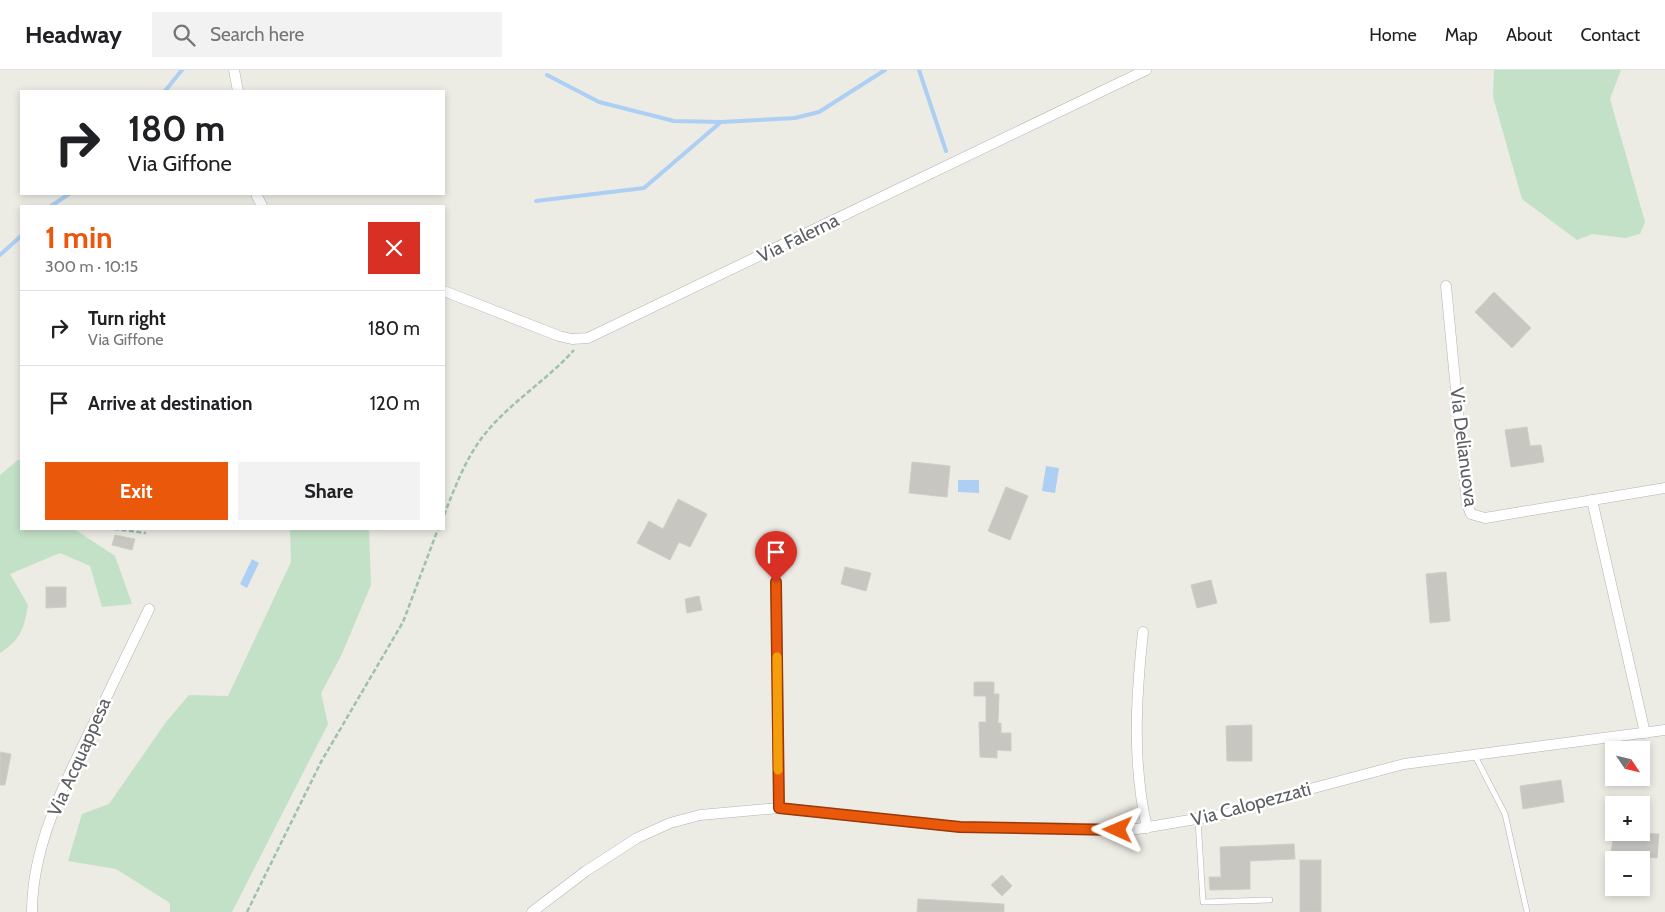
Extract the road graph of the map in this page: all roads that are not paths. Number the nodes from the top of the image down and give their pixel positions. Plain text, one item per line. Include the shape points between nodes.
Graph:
1 (234, 70) edge
2 (1146, 70) edge
3 (238, 90) edge
4 (1446, 286) dead end
5 (445, 291) edge
6 (1665, 488) edge
7 (1592, 500) junction
8 (776, 582) dead end
9 (149, 609) dead end
10 (1143, 632) dead end
11 (1665, 730) edge
12 (1645, 732) junction
13 (1474, 753) junction
14 (779, 808) junction
15 (1198, 819) junction
16 (1147, 828) junction
17 (1270, 900) dead end
18 (32, 912) edge
19 (532, 912) edge
20 (1527, 912) edge

1 - 3 street
2 - 5 street, Via Falerna via 584,338 559,336
4 - 7 street, Via Delianuova via 1470,514 1485,518
6 - 7 street
7 - 12 street
8 - 14 street
9 - 18 street, Via Acquappesa via 57,802 40,851
10 - 16 street via 1136,751 1139,793
11 - 12 street, Via Calopezzati
12 - 13 street, Via Calopezzati
13 - 15 street, Via Calopezzati via 1375,771 1238,811
13 - 20 lane via 1505,814
14 - 16 street, Via Calopezzati via 960,827
14 - 19 street, Via Calopezzati via 710,814 660,827 613,853
15 - 16 street, Via Calopezzati
15 - 17 lane via 1203,902

